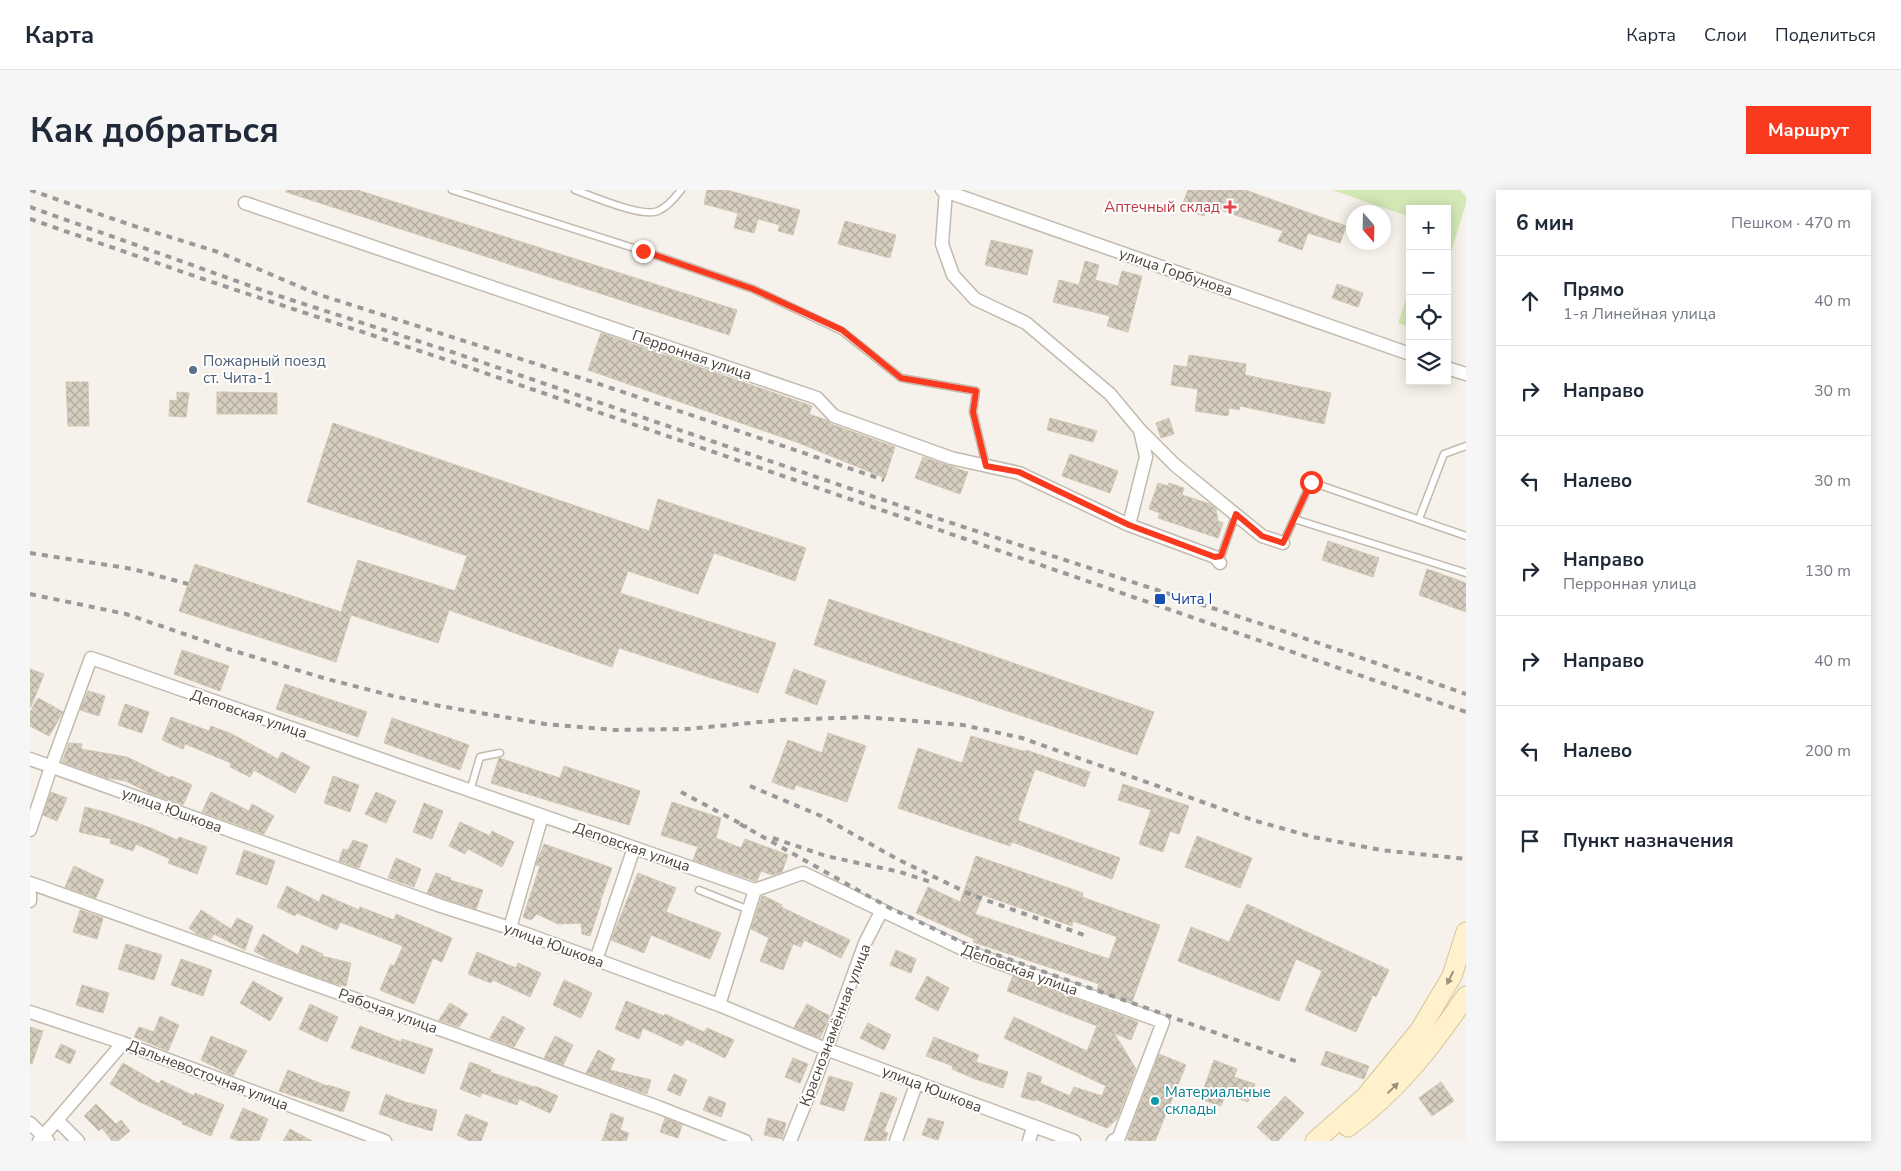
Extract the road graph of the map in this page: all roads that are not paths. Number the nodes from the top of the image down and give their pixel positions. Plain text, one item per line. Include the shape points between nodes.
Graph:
1 (452, 190) edge
2 (575, 190) edge
3 (681, 190) edge
4 (944, 191) edge
5 (246, 203) dead end
6 (1406, 353) edge
7 (1451, 369) edge
8 (1466, 374) edge
9 (1140, 430) junction
10 (1466, 446) edge
11 (986, 466) junction
12 (1236, 514) junction
13 (1294, 519) junction
14 (1419, 519) junction
15 (1129, 525) junction
16 (1466, 536) edge
17 (1283, 543) joint
18 (1217, 560) joint
19 (1466, 573) edge
20 (500, 753) dead end
21 (30, 759) edge
22 (51, 767) junction
23 (470, 791) junction
24 (542, 816) junction
25 (30, 830) edge
26 (634, 848) junction
27 (30, 883) edge
28 (700, 890) dead end
29 (755, 890) junction
30 (30, 894) edge
31 (30, 901) edge
32 (749, 910) junction
33 (882, 910) junction
34 (510, 928) junction
35 (1466, 932) edge
36 (596, 960) junction
37 (1466, 996) edge
38 (719, 1005) junction
39 (30, 1012) edge
40 (123, 1043) junction
41 (826, 1049) junction
42 (917, 1082) junction
43 (57, 1120) junction
44 (30, 1123) edge
45 (1033, 1127) junction
46 (43, 1140) edge
47 (78, 1141) edge
48 (385, 1141) edge
49 (745, 1141) edge
50 (790, 1141) edge
51 (896, 1141) edge
52 (1029, 1141) edge
53 (1074, 1141) edge
54 (1113, 1141) edge
55 (1315, 1141) edge
56 (1328, 1141) edge

1 - 11 lane via 753,289 842,330 901,378 976,391 973,412
2 - 3 lane via 626,209 656,212
4 - 6 street, улица Горбунова
4 - 9 street via 942,244 954,275 975,299 1026,322 1110,394
5 - 11 street, Перронная улица via 817,398 834,416 951,458
7 - 8 street
9 - 12 street via 1175,465
9 - 15 street via 1146,458
10 - 14 lane via 1444,454
11 - 15 street, Перронная улица via 1019,472
12 - 17 street via 1262,536
12 - 18 lane
13 - 14 lane via 1311,482
13 - 17 lane
13 - 19 lane
14 - 16 lane
15 - 18 street, Перронная улица
20 - 23 lane via 480,757
21 - 22 street, улица Юшкова
22 - 23 street, Деповская улица via 91,658
22 - 25 street
22 - 34 street, улица Юшкова via 438,906
23 - 24 street, Деповская улица
24 - 26 street, Деповская улица
24 - 34 street
26 - 29 street, Деповская улица
26 - 36 street
27 - 49 street, Рабочая улица
28 - 32 lane
29 - 32 street
29 - 33 street, Деповская улица via 802,873
30 - 31 street
32 - 38 street
33 - 41 street, Краснознамённая улица via 864,943
33 - 54 street, Деповская улица via 969,952 1163,1022 1119,1137
34 - 36 street, улица Юшкова
35 -> 55 main road via 1452,976 1420,1030 1366,1096
36 - 38 street, улица Юшкова
56 -> 37 main road via 1370,1110 1406,1076 1441,1035
38 - 41 street, улица Юшкова
39 - 40 street, Дальневосточная улица
40 - 43 street
40 - 48 street, Дальневосточная улица
41 - 42 street, улица Юшкова
41 - 50 street, Краснознамённая улица
42 - 45 street, улица Юшкова
42 - 51 street
43 - 46 street
43 - 47 street
44 - 46 street
45 - 52 street
45 - 53 street, улица Юшкова

